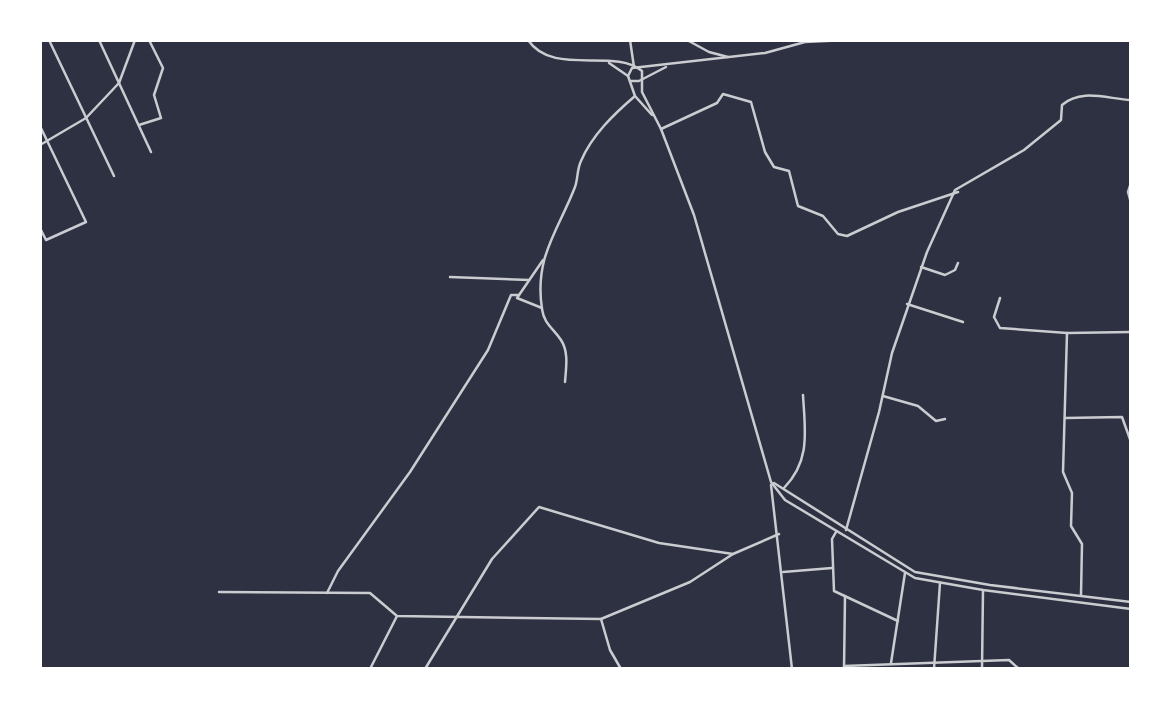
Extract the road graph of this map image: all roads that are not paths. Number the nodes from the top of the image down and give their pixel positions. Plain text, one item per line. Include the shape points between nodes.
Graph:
1 (49, 40) edge
2 (99, 40) edge
3 (135, 40) edge
4 (149, 40) edge
5 (528, 40) edge
6 (631, 40) edge
7 (687, 40) edge
8 (847, 40) edge
9 (742, 57) junction
10 (606, 62) junction
11 (668, 66) junction
12 (634, 67) junction
13 (628, 77) junction
14 (641, 80) junction
15 (120, 83) junction
16 (635, 96) junction
17 (1131, 100) edge
18 (655, 117) junction
19 (86, 118) junction
20 (139, 125) junction
21 (40, 126) edge
22 (662, 129) junction
23 (48, 142) junction
24 (40, 145) edge
25 (150, 152) dead end
26 (114, 176) dead end
27 (1131, 183) edge
28 (956, 192) junction
29 (1131, 203) edge
30 (40, 228) edge
31 (543, 259) junction
32 (958, 263) dead end
33 (921, 267) junction
34 (450, 277) dead end
35 (529, 280) junction
36 (519, 295) junction
37 (1000, 298) dead end
38 (907, 304) junction
39 (542, 308) junction
40 (963, 322) dead end
41 (1131, 332) edge
42 (1067, 333) junction
43 (565, 382) dead end
44 (803, 395) dead end
45 (883, 396) junction
46 (1065, 418) junction
47 (945, 419) dead end
48 (1131, 442) edge
49 (771, 482) junction
50 (784, 488) junction
51 (846, 530) junction
52 (836, 532) junction
53 (779, 534) junction
54 (733, 554) junction
55 (832, 568) junction
56 (783, 572) junction
57 (905, 573) junction
58 (940, 583) junction
59 (983, 590) junction
60 (219, 592) dead end
61 (327, 593) junction
62 (845, 596) junction
63 (1081, 596) junction
64 (1131, 602) edge
65 (1131, 609) edge
66 (397, 616) junction
67 (456, 619) junction
68 (601, 619) junction
69 (898, 621) junction
70 (982, 660) junction
71 (934, 661) junction
72 (891, 663) junction
73 (844, 668) edge
74 (370, 669) edge
75 (425, 669) edge
76 (621, 669) edge
77 (792, 669) edge
78 (934, 669) edge
79 (982, 669) edge
80 (1019, 669) edge

1 - 19 street
2 - 15 street
3 - 15 street
4 - 20 street via 163,68 154,95 161,118
5 - 10 street via 549,57
6 - 12 street
7 - 9 street via 715,54
8 - 9 street via 805,42
9 - 11 street
10 - 12 street
10 - 13 street
11 - 12 street
11 - 14 street
12 - 13 street
12 - 14 street via 642,71
13 - 14 street via 634,82
13 - 16 street
14 - 18 street
15 - 19 street
15 - 20 street
16 - 18 street
16 - 31 street via 610,118 581,161 575,187
17 - 28 street via 1092,96 1067,100 1060,120 1045,134
18 - 22 street
19 - 23 street
19 - 26 street
20 - 25 street
21 - 23 street
22 - 28 street via 717,103 723,94 751,102 765,152 774,167 789,171 798,206 823,216 838,234 847,236
22 - 49 street via 694,215
23 - 24 street
23 - 30 street via 86,222 46,240
27 - 29 street
28 - 33 street
31 - 35 street
31 - 39 street
32 - 33 street via 945,275
33 - 38 street
34 - 35 street
35 - 36 street
36 - 39 street via 517,298
36 - 61 street via 511,295 488,350
37 - 42 street via 994,317 1000,328
38 - 40 street
38 - 45 street
39 - 43 street via 548,327 566,353
41 - 42 street
42 - 46 street
44 - 50 street via 805,454
45 - 47 street via 921,408 936,421
45 - 51 street
46 - 48 street via 1122,417
46 - 63 street via 1063,472 1072,494 1071,526 1082,544
49 - 50 street
49 - 52 street via 785,500
49 - 53 street
50 - 51 street
51 - 63 street via 915,572
52 - 55 street
52 - 57 street
53 - 54 street
53 - 56 street
54 - 67 street via 659,543 539,507 492,559
54 - 68 street via 690,582
55 - 56 street
55 - 62 street via 833,589
56 - 77 street
57 - 58 street
57 - 69 street
58 - 59 street
58 - 71 street
59 - 65 street
59 - 70 street
60 - 61 street
61 - 66 street via 370,593
62 - 69 street
62 - 73 street
63 - 64 street
66 - 67 street
66 - 74 street
67 - 68 street
67 - 75 street
68 - 76 street
69 - 72 street
70 - 71 street
70 - 79 street
70 - 80 street via 1009,660
71 - 72 street
71 - 78 street
72 - 73 street

